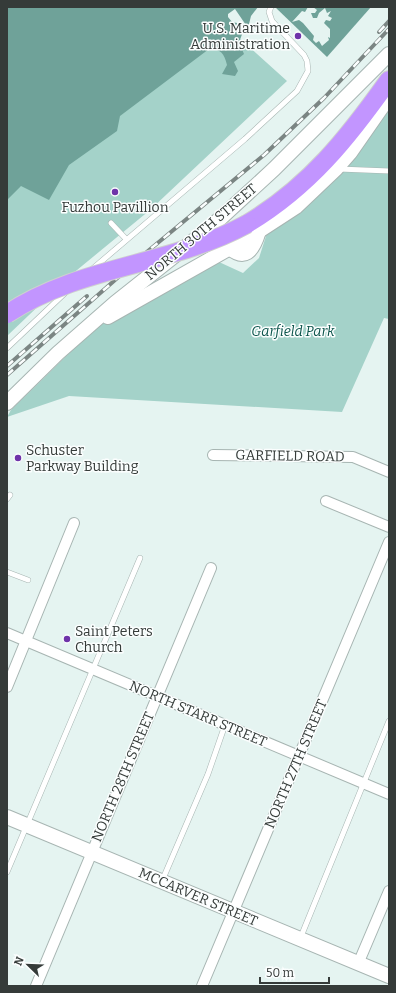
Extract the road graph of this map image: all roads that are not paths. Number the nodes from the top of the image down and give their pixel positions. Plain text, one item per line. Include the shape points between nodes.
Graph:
1 (272, 7) edge
2 (389, 54) edge
3 (387, 88) edge
4 (274, 169) junction
5 (336, 170) junction
6 (389, 171) edge
7 (110, 223) dead end
8 (253, 228) junction
9 (126, 239) junction
10 (230, 249) junction
11 (7, 314) edge
12 (92, 326) junction
13 (7, 348) edge
14 (7, 402) edge
15 (213, 455) dead end
16 (389, 472) edge
17 (326, 501) dead end
18 (74, 523) dead end
19 (389, 527) edge
20 (389, 542) edge
21 (140, 558) dead end
22 (210, 568) dead end
23 (7, 572) edge
24 (28, 580) dead end
25 (7, 634) edge
26 (26, 642) junction
27 (92, 669) junction
28 (7, 687) edge
29 (157, 697) junction
30 (389, 722) edge
31 (225, 725) junction
32 (299, 756) junction
33 (365, 783) junction
34 (389, 794) edge
35 (7, 817) edge
36 (26, 825) junction
37 (91, 853) junction
38 (7, 872) edge
39 (162, 882) junction
40 (389, 891) edge
41 (233, 912) junction
42 (299, 939) junction
43 (358, 964) junction
44 (389, 976) edge
45 (36, 986) edge
46 (202, 986) edge

1 - 9 lane via 269,12 272,21 308,61 308,71 297,90 245,139
2 - 4 main road, NORTH 30TH STREET
3 - 5 main road via 350,153
3 - 8 highway via 315,173
4 - 10 main road via 262,187 218,227 218,236
4 - 12 main road, NORTH 30TH STREET via 212,226 115,303
5 - 6 lane
5 - 8 main road via 296,207
7 - 9 lane
8 - 10 main road via 254,247 249,252 239,254
8 - 11 highway, bridge via 186,251 75,280
9 - 13 lane
10 - 12 main road
12 - 14 main road, NORTH 30TH STREET via 36,373
15 - 16 street, GARFIELD ROAD via 353,457
17 - 19 street
18 - 26 street
20 - 32 street, NORTH 27TH STREET
21 - 27 lane
22 - 29 street, NORTH 28TH STREET
23 - 24 lane
25 - 26 street, NORTH STARR STREET
26 - 27 street, NORTH STARR STREET
26 - 28 street
27 - 29 street, NORTH STARR STREET
27 - 36 lane
29 - 31 street, NORTH STARR STREET
29 - 37 street, NORTH 28TH STREET
30 - 33 lane via 369,767
31 - 32 street, NORTH STARR STREET
31 - 39 lane via 208,774
32 - 33 street, NORTH STARR STREET
32 - 41 street, NORTH 27TH STREET
33 - 34 street, NORTH STARR STREET
33 - 42 lane
35 - 36 main road, MCCARVER STREET
36 - 37 main road, MCCARVER STREET
36 - 38 lane
37 - 39 main road, MCCARVER STREET
37 - 45 street, NORTH 28TH STREET
39 - 41 main road, MCCARVER STREET
40 - 43 street
41 - 42 main road, MCCARVER STREET
41 - 46 street, NORTH 27TH STREET
42 - 43 main road, MCCARVER STREET
43 - 44 main road, MCCARVER STREET

